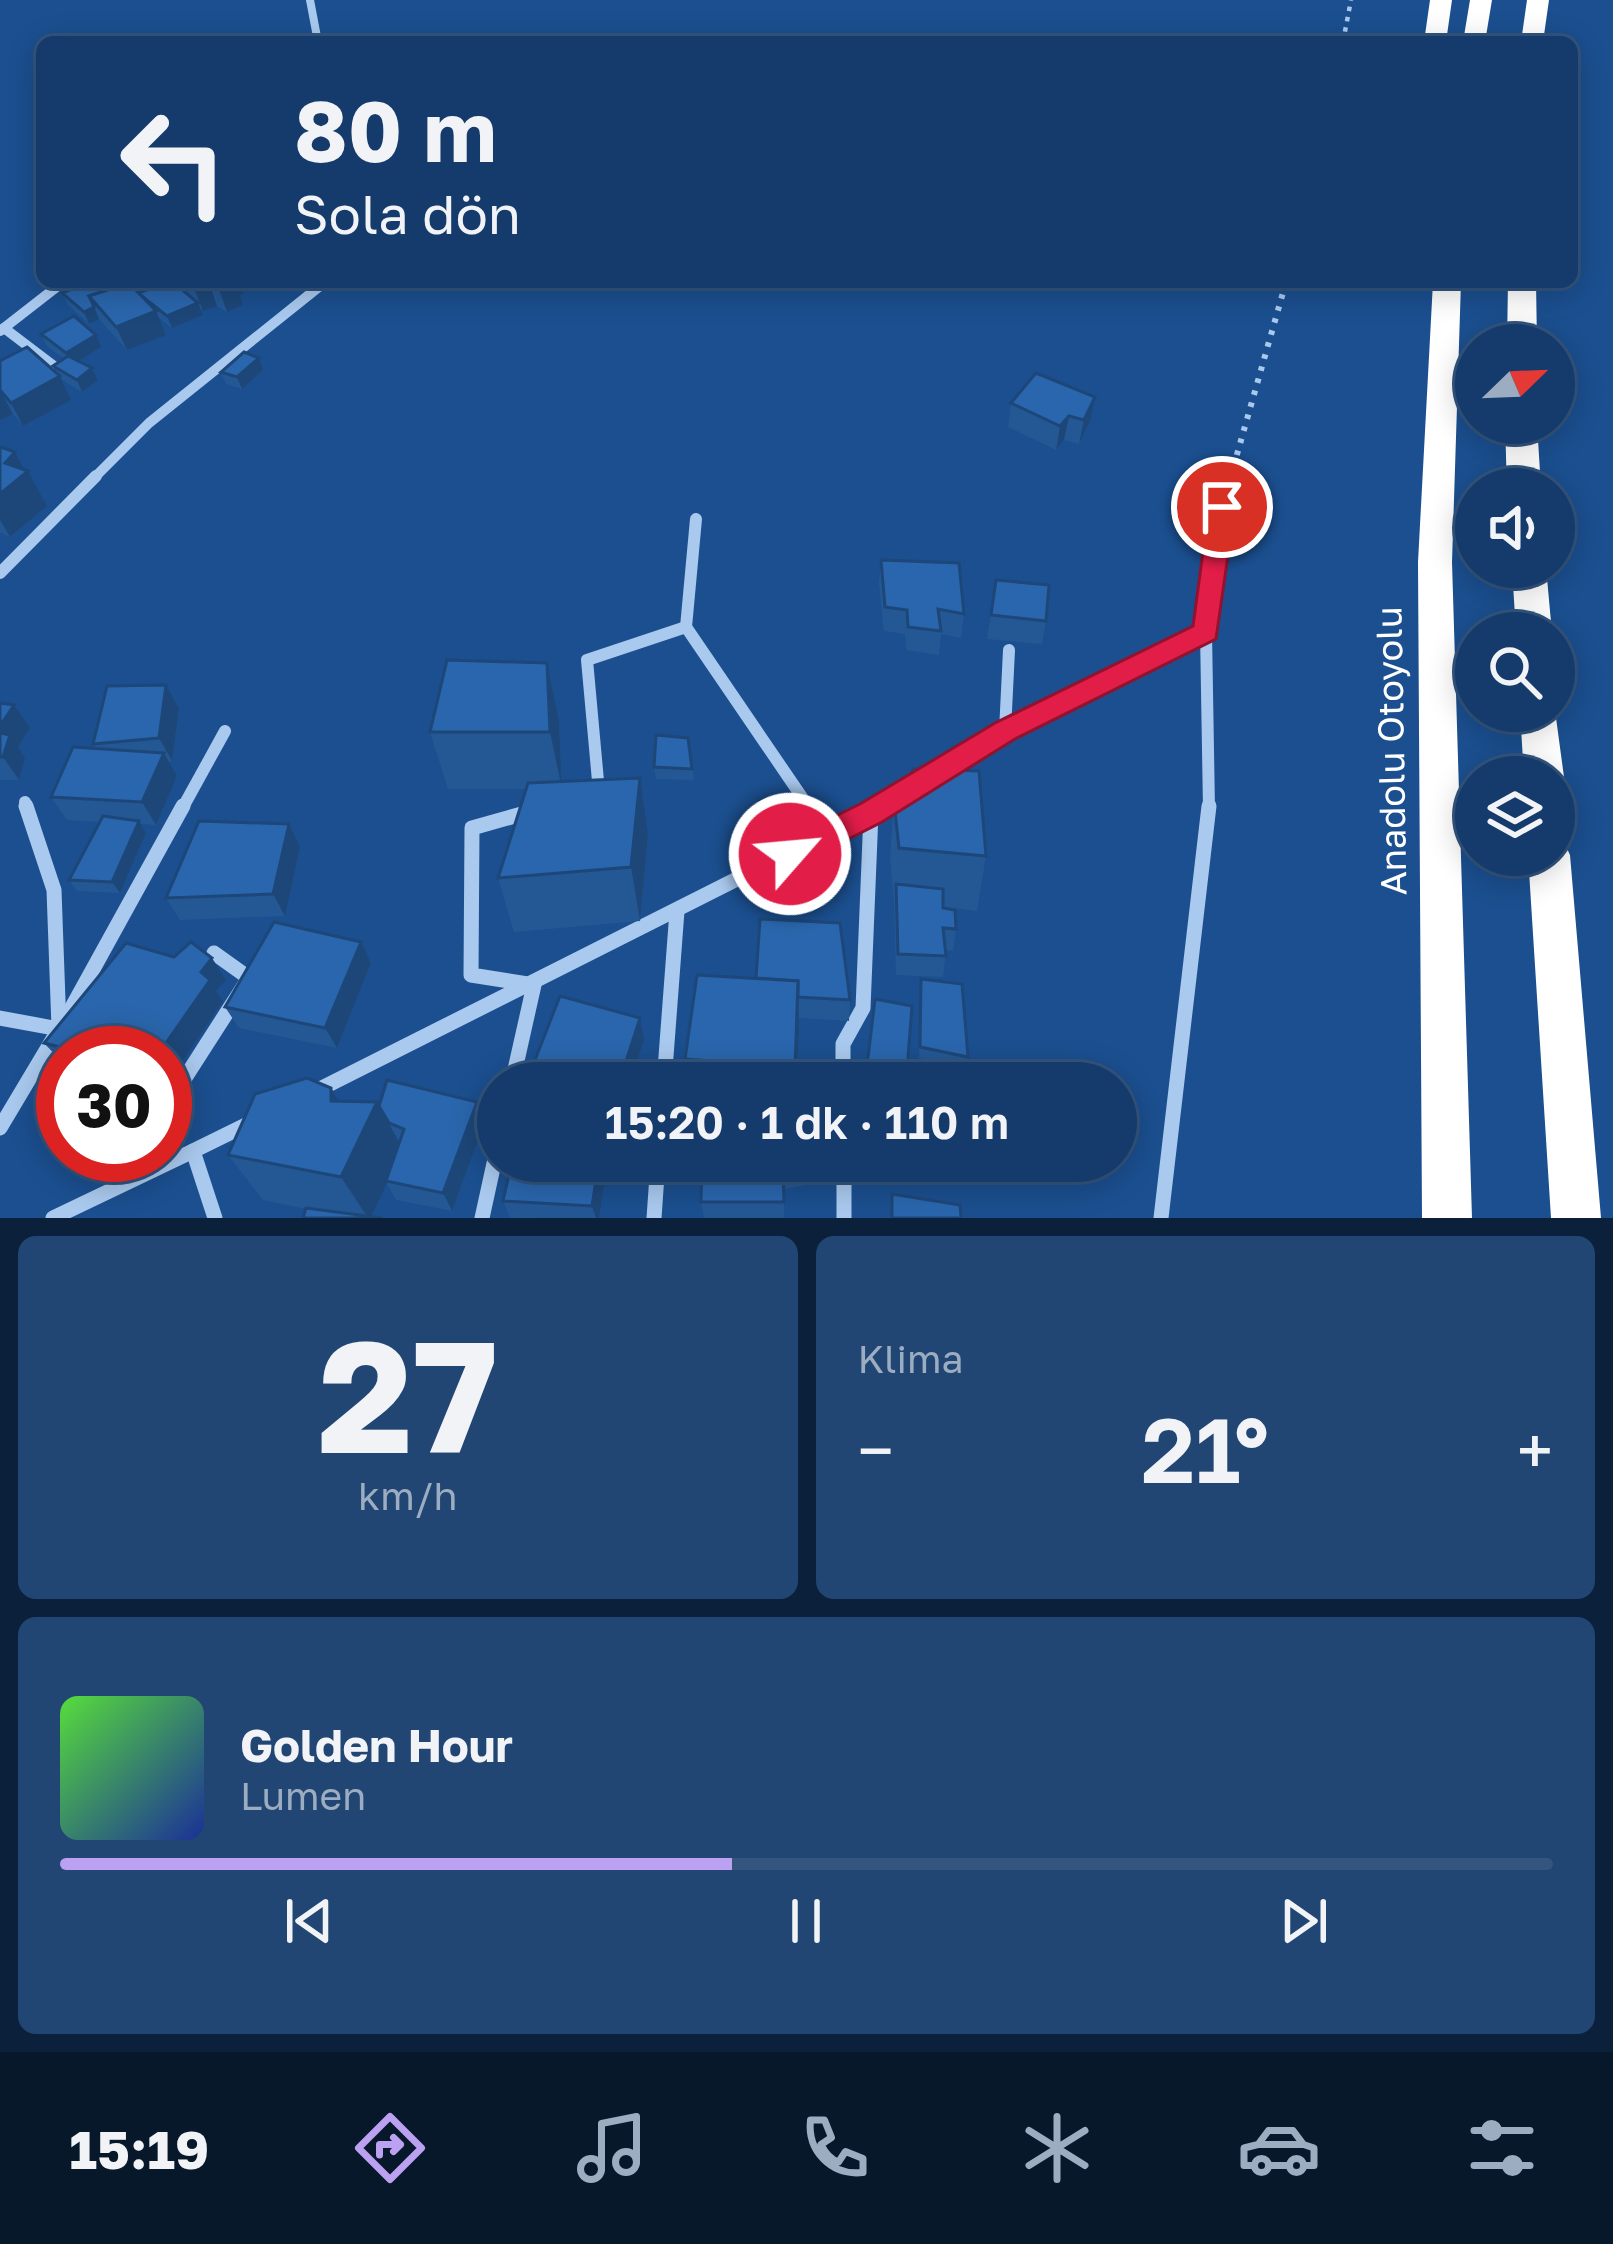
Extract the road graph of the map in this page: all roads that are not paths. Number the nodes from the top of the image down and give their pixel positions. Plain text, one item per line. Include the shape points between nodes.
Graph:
1 (310, 0) edge
2 (1441, 0) edge
3 (1481, 0) edge
4 (1538, 0) edge
5 (317, 36) edge
6 (1436, 36) edge
7 (1475, 36) edge
8 (1533, 36) edge
9 (55, 288) edge
10 (317, 288) edge
11 (1522, 288) edge
12 (1444, 290) edge
13 (1522, 324) edge
14 (2, 330) edge
15 (58, 370) edge
16 (1222, 507) road end
17 (696, 519) dead end
18 (0, 573) edge
19 (686, 627) junction
20 (1206, 632) junction
21 (1009, 650) dead end
22 (225, 731) dead end
23 (1005, 731) junction
24 (578, 800) edge
25 (25, 802) dead end
26 (536, 811) edge
27 (871, 813) junction
28 (828, 835) junction
29 (1552, 876) edge
30 (677, 911) junction
31 (214, 952) edge
32 (533, 985) junction
33 (0, 1018) edge
34 (43, 1026) edge
35 (59, 1026) edge
36 (61, 1026) edge
37 (516, 1062) edge
38 (666, 1062) edge
39 (843, 1062) edge
40 (192, 1067) edge
41 (36, 1068) edge
42 (299, 1099) edge
43 (278, 1109) edge
44 (0, 1128) edge
45 (193, 1151) junction
46 (119, 1182) edge
47 (490, 1182) edge
48 (657, 1182) edge
49 (844, 1182) edge
50 (114, 1189) junction
51 (53, 1218) edge
52 (215, 1218) edge
53 (482, 1218) edge
54 (654, 1218) edge
55 (844, 1218) edge
56 (1161, 1218) edge
57 (1447, 1218) edge
58 (1576, 1218) edge

1 - 5 street
2 - 6 highway
3 - 7 highway
4 - 8 highway
9 - 14 street
10 - 18 street via 148,423
11 - 13 highway
12 - 57 highway, Anadolu Otoyolu via 1435,562
14 - 15 street
16 - 20 street
17 - 19 street
19 - 24 street via 587,660 599,794
19 - 28 street
20 - 23 street
20 - 56 street via 1209,833
21 - 23 street
22 - 36 street
23 - 27 street
25 - 35 street via 54,890
26 - 32 street via 472,828 470,975
27 - 28 street
27 - 39 street via 863,1008 843,1044
28 - 30 street
29 - 58 highway
30 - 32 street
30 - 38 street
31 - 40 street via 250,978
32 - 37 street
32 - 42 street
33 - 34 street
41 - 44 street
43 - 45 street
45 - 50 street
45 - 52 street
46 - 50 street
47 - 53 street
48 - 54 street
49 - 55 street
50 - 51 street

